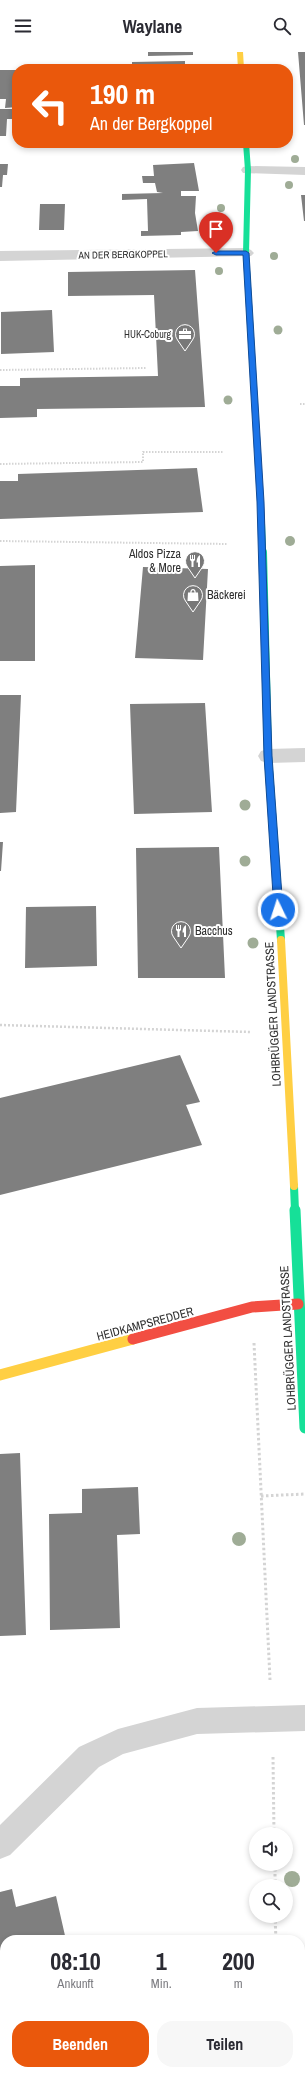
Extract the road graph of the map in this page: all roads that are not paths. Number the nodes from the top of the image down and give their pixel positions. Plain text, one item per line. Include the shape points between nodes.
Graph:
1 (240, 52) edge
2 (241, 64) edge
3 (246, 148) edge
4 (248, 170) junction
5 (305, 172) edge
6 (246, 253) junction
7 (0, 256) edge
8 (305, 755) edge
9 (268, 756) junction
10 (298, 1304) junction
11 (0, 1376) edge
12 (305, 1428) edge
13 (305, 1718) edge
14 (0, 1845) edge

1 - 2 street
3 - 4 street, LOHBRÜGGER LANDSTRASSE
4 - 5 street
4 - 6 street, LOHBRÜGGER LANDSTRASSE
6 - 7 street, AN DER BERGKOPPEL
6 - 9 street, LOHBRÜGGER LANDSTRASSE via 258,452
8 - 9 street
9 - 10 street, LOHBRÜGGER LANDSTRASSE via 287,1034
10 - 11 street, HEIDKAMPSREDDER via 252,1307
10 - 12 street, LOHBRÜGGER LANDSTRASSE
13 - 14 street via 197,1721 118,1742 89,1757

